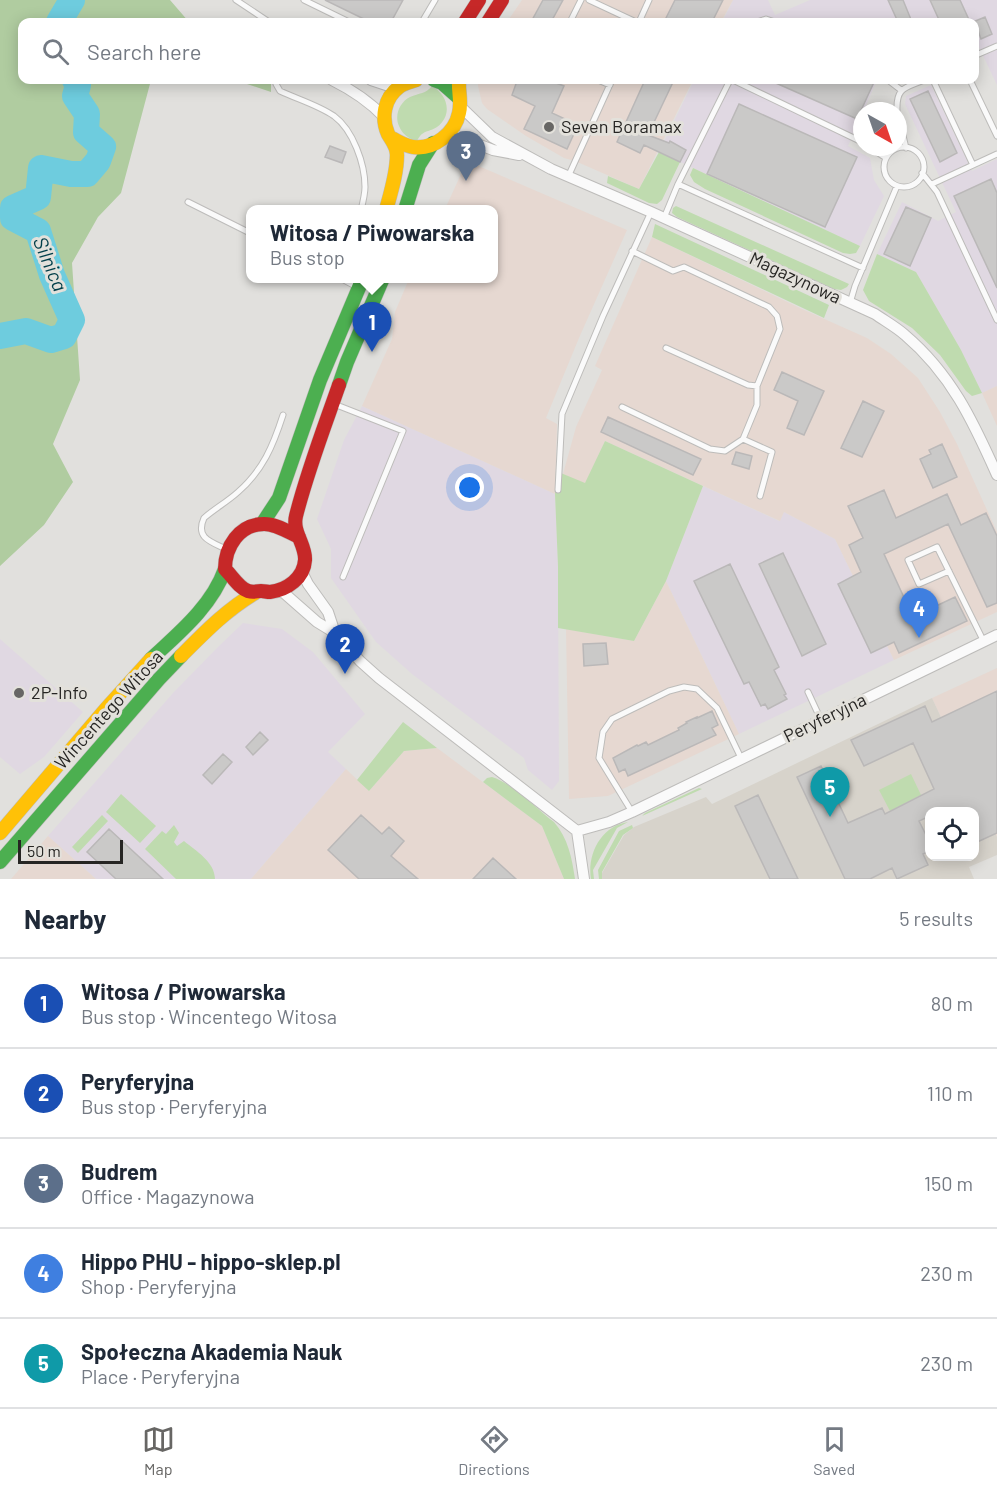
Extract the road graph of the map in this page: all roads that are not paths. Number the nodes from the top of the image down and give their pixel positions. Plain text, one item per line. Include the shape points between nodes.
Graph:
1 (236, 0) edge
2 (304, 0) edge
3 (435, 0) edge
4 (479, 0) edge
5 (502, 0) edge
6 (581, 0) edge
7 (589, 0) edge
8 (649, 0) edge
9 (263, 18) edge
10 (341, 18) edge
11 (424, 18) edge
12 (468, 18) edge
13 (491, 18) edge
14 (572, 18) edge
15 (628, 18) edge
16 (639, 18) edge
17 (997, 46) edge
18 (979, 54) edge
19 (276, 84) edge
20 (339, 84) edge
21 (383, 84) edge
22 (406, 84) edge
23 (443, 84) edge
24 (459, 84) edge
25 (610, 84) edge
26 (730, 84) edge
27 (740, 84) edge
28 (893, 84) edge
29 (915, 84) edge
30 (935, 84) edge
31 (972, 84) edge
32 (399, 87) junction
33 (901, 90) junction
34 (896, 102) edge
35 (460, 103) junction
36 (384, 117) junction
37 (449, 133) junction
38 (997, 136) edge
39 (391, 138) junction
40 (853, 138) edge
41 (433, 143) junction
42 (907, 148) edge
43 (997, 154) edge
44 (883, 156) edge
45 (528, 157) junction
46 (886, 158) joint
47 (973, 165) junction
48 (922, 173) junction
49 (568, 177) junction
50 (678, 184) junction
51 (932, 184) junction
52 (897, 186) junction
53 (188, 202) dead end
54 (362, 205) edge
55 (387, 205) edge
56 (407, 205) edge
57 (651, 212) junction
58 (664, 218) junction
59 (246, 231) edge
60 (632, 251) junction
61 (863, 268) junction
62 (361, 283) edge
63 (381, 283) edge
64 (850, 303) junction
65 (997, 320) edge
66 (666, 348) dead end
67 (757, 386) junction
68 (332, 404) junction
69 (622, 407) dead end
70 (283, 415) dead end
71 (743, 439) junction
72 (997, 475) edge
73 (558, 490) dead end
74 (760, 496) dead end
75 (262, 524) junction
76 (299, 537) junction
77 (227, 550) junction
78 (225, 568) junction
79 (949, 571) junction
80 (302, 572) junction
81 (343, 577) dead end
82 (277, 591) junction
83 (255, 593) junction
84 (335, 633) junction
85 (997, 636) edge
86 (984, 642) junction
87 (808, 692) dead end
88 (821, 720) junction
89 (742, 759) junction
90 (632, 812) junction
91 (577, 831) junction
92 (0, 833) edge
93 (0, 862) edge
94 (584, 879) edge

1 - 9 lane
2 - 10 lane
3 - 11 lane
4 - 12 main road
5 - 13 main road
6 - 14 lane
7 - 15 lane
8 - 16 lane
17 - 18 lane
19 - 54 lane via 279,91 333,116 349,132 365,185
20 - 36 street via 372,104
21 - 32 street
22 - 32 main road
23 - 35 main road
24 - 35 main road
25 - 49 lane
26 - 50 lane
27 - 40 lane
28 - 33 lane
29 - 33 lane
30 - 47 lane
31 - 38 lane
32 - 36 main road via 391,94
33 - 34 lane
35 - 37 main road via 457,123
35 - 45 street, Magazynowa via 488,134
36 - 39 main road
37 - 41 main road
37 - 45 street, Magazynowa via 493,150
39 - 41 main road via 412,147
39 - 55 main road via 397,155
41 - 56 main road via 419,165
42 - 48 lane via 919,155
43 - 47 lane
44 - 46 lane
45 - 49 street, Magazynowa
46 - 52 lane via 884,171
47 - 51 lane
48 - 51 lane
48 - 52 lane via 910,186
49 - 57 street, Magazynowa
50 - 58 lane
50 - 61 lane
51 - 65 lane
52 - 61 lane
53 - 59 lane
57 - 58 street, Magazynowa
57 - 60 lane
58 - 64 street, Magazynowa
60 - 67 lane via 673,271 684,267 770,307 780,329
60 - 73 lane via 562,414
61 - 64 lane
62 - 75 main road via 320,380 279,498
63 - 68 main road
64 - 72 street, Magazynowa via 897,329 931,359 959,397
66 - 67 lane
67 - 71 lane via 757,405
68 - 76 main road via 295,520
68 - 81 lane via 403,431
69 - 71 lane via 710,449 725,451
70 - 77 lane via 271,449 253,477 201,524 208,540
71 - 74 lane via 772,452
75 - 76 main road
75 - 77 main road via 238,535
76 - 80 main road via 305,555
77 - 78 main road
78 - 83 main road via 245,590
78 - 92 main road, Wincentego Witosa via 220,585 205,605 141,670
79 - 79 lane via 937,547 908,560 919,584
79 - 86 lane
80 - 82 main road via 289,586
80 - 84 street via 328,612
82 - 83 main road
82 - 84 street
83 - 93 main road, Wincentego Witosa via 217,620 159,679
84 - 91 street via 379,678
85 - 86 street, Peryferyjna
86 - 88 street, Peryferyjna
87 - 88 lane
88 - 89 street, Peryferyjna
89 - 90 street, Peryferyjna
89 - 90 lane via 717,708 706,697 697,689 669,691 612,719 603,732 599,758
90 - 91 street, Peryferyjna
91 - 94 street

